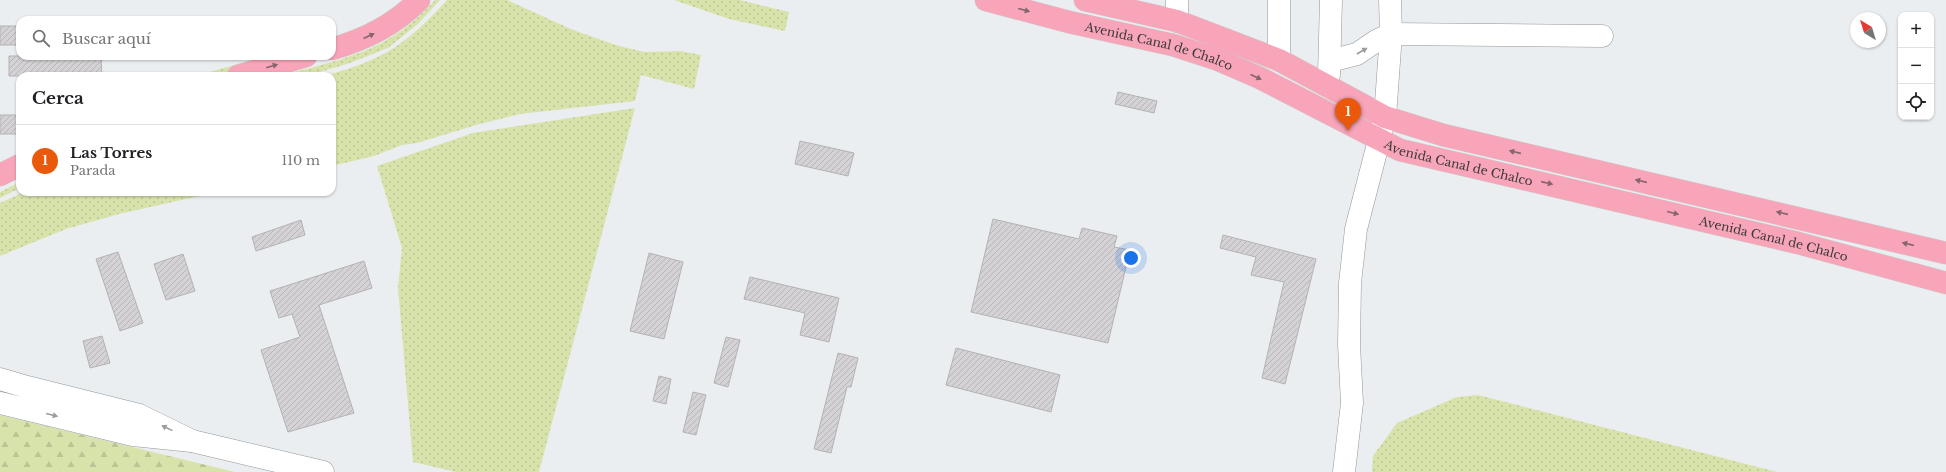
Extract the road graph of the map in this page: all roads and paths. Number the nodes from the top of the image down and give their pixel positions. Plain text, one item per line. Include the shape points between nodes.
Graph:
1 (419, 0) edge
2 (986, 0) edge
3 (1085, 0) edge
4 (1177, 0) edge
5 (1279, 0) edge
6 (1331, 0) edge
7 (1390, 0) edge
8 (1177, 21) junction
9 (1391, 34) junction
10 (1602, 36) dead end
11 (336, 47) edge
12 (292, 60) edge
13 (1279, 60) junction
14 (1330, 61) junction
15 (252, 72) edge
16 (1325, 86) junction
17 (1385, 117) junction
18 (1379, 140) junction
19 (16, 167) edge
20 (0, 175) edge
21 (1946, 253) edge
22 (1946, 283) edge
23 (0, 378) edge
24 (28, 387) junction
25 (0, 403) edge
26 (23, 408) junction
27 (192, 441) junction
28 (323, 472) edge
29 (1344, 472) edge

11 -> 1 main road via 385,28
2 -> 18 main road, Avenida Canal de Chalco via 1173,45 1216,59 1260,78
3 - 8 main road, Avenida Canal de Chalco
4 - 8 street
5 - 13 street
6 - 14 street
7 - 9 street
8 - 13 main road, Avenida Canal de Chalco
9 - 10 street
14 -> 9 street via 1357,54
9 - 17 street
15 -> 12 main road
13 - 16 main road, Avenida Canal de Chalco
14 - 16 street via 1330,76
16 - 17 main road, Avenida Canal de Chalco
17 - 18 street
21 -> 17 main road, Avenida Canal de Chalco via 1443,135
18 -> 22 main road, Avenida Canal de Chalco via 1400,150 1774,237
18 - 29 street via 1356,229 1350,282 1349,345 1352,403
19 - 20 main road
23 - 24 street
24 - 26 street
27 -> 24 street via 140,415
25 - 26 street
26 -> 27 street via 133,435
27 - 28 street

